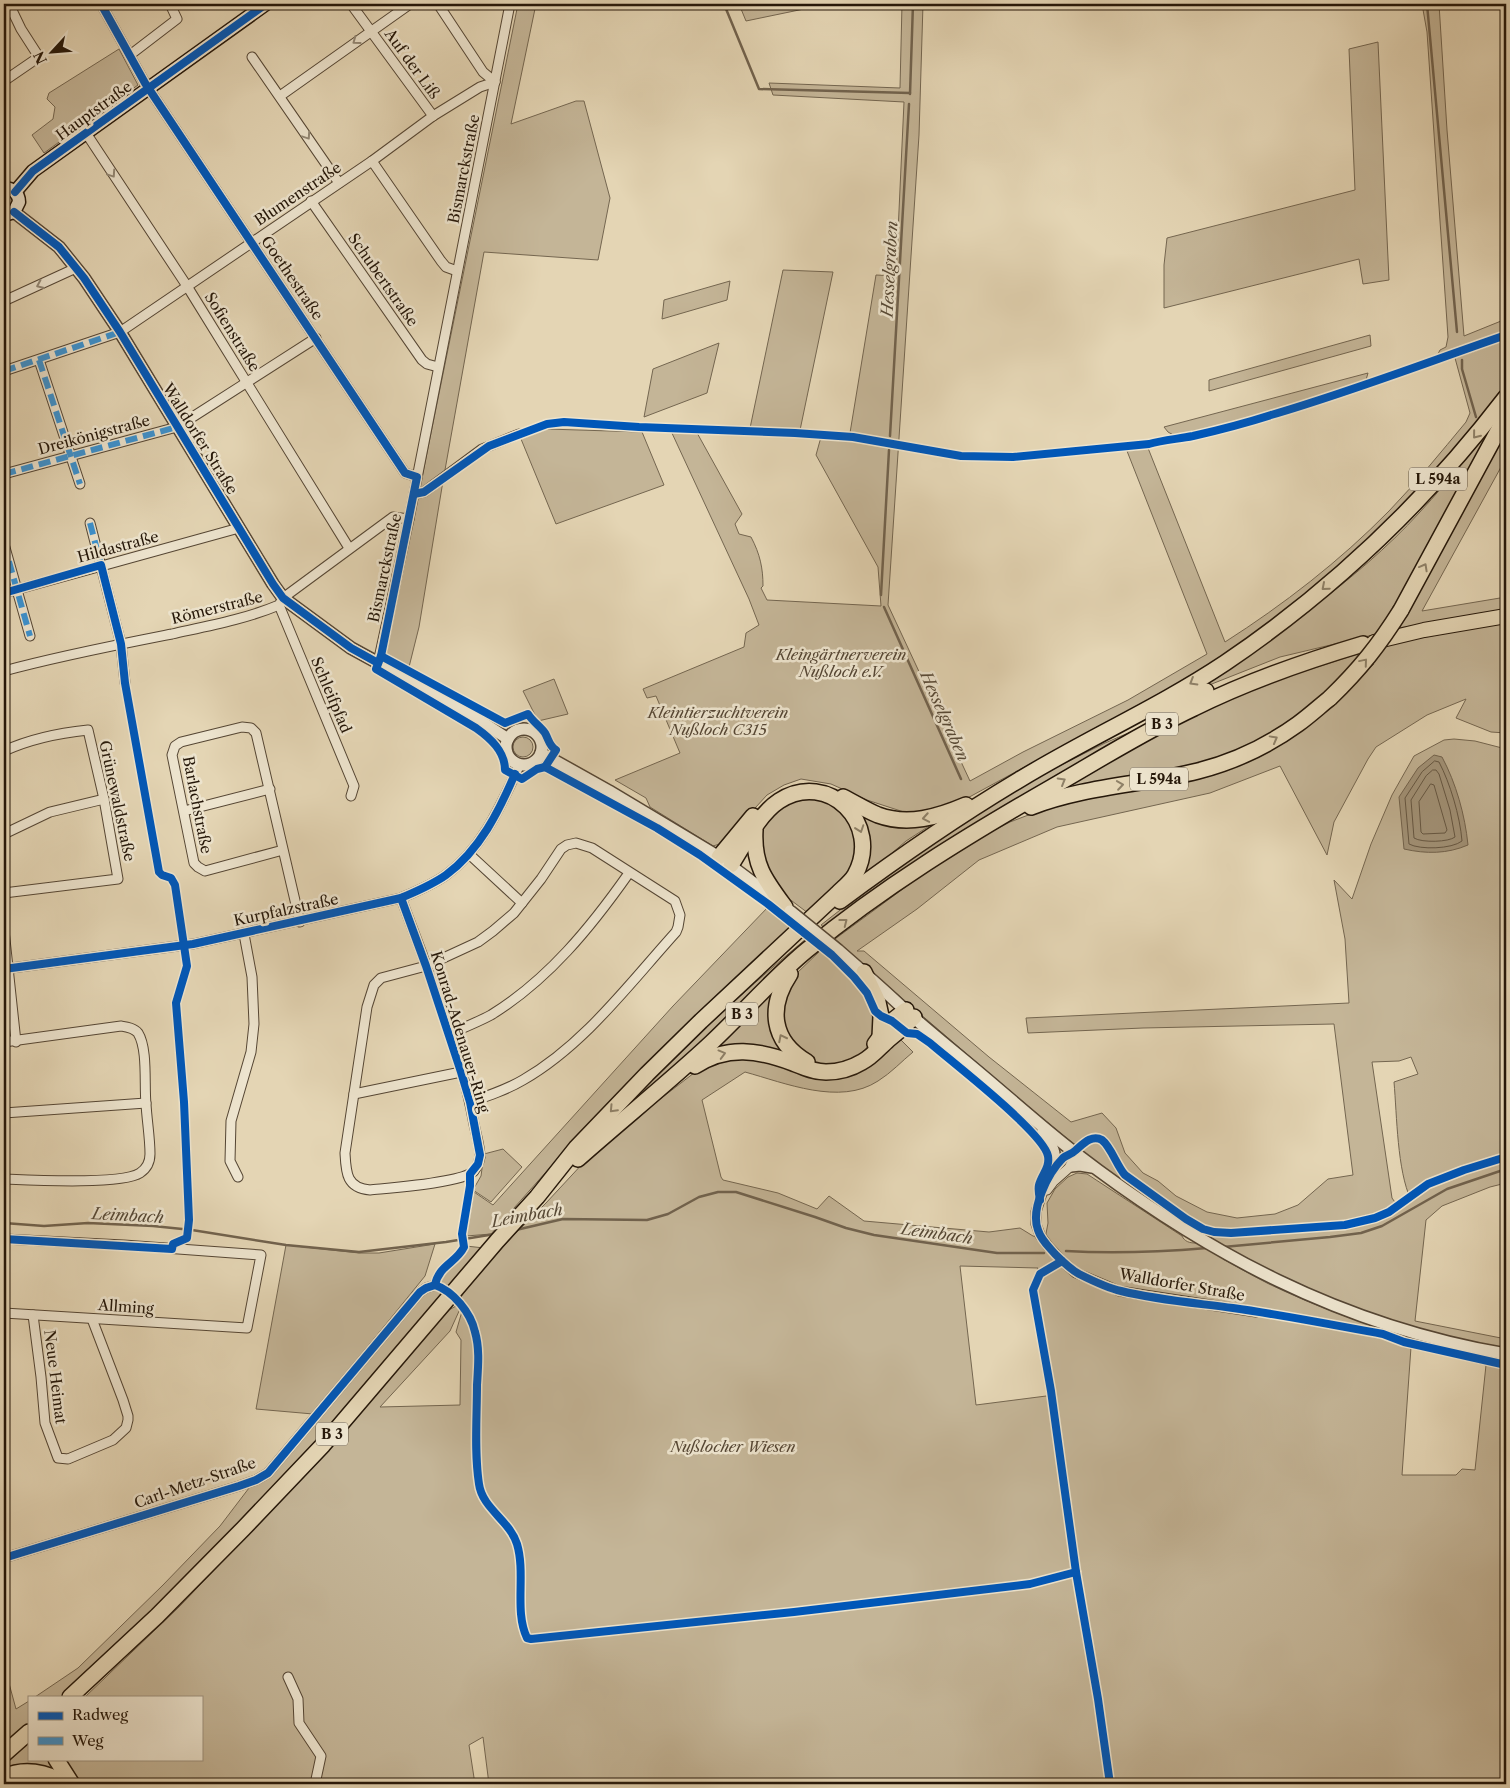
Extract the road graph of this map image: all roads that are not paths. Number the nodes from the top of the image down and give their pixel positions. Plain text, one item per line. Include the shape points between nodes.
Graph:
1 (9, 4) edge
2 (101, 4) edge
3 (170, 4) edge
4 (266, 4) edge
5 (351, 4) edge
6 (410, 4) edge
7 (438, 4) edge
8 (510, 4) edge
9 (371, 31) junction
10 (130, 55) junction
11 (252, 57) dead end
12 (4, 81) edge
13 (495, 82) junction
14 (149, 88) junction
15 (280, 96) junction
16 (433, 116) junction
17 (86, 133) junction
18 (372, 160) junction
19 (339, 183) junction
20 (9, 190) edge
21 (311, 201) junction
22 (9, 214) edge
23 (251, 242) junction
24 (76, 268) junction
25 (457, 271) junction
26 (187, 286) junction
27 (4, 301) edge
28 (120, 332) junction
29 (316, 338) junction
30 (39, 360) junction
31 (438, 367) junction
32 (4, 371) edge
33 (247, 381) junction
34 (1506, 397) edge
35 (1506, 416) edge
36 (177, 427) junction
37 (519, 434) dead end
38 (71, 456) junction
39 (4, 474) edge
40 (417, 477) junction
41 (80, 484) dead end
42 (414, 494) junction
43 (409, 519) junction
44 (90, 523) dead end
45 (239, 528) junction
46 (4, 544) edge
47 (349, 548) junction
48 (101, 565) junction
49 (16, 590) junction
50 (4, 593) edge
51 (281, 602) junction
52 (1506, 616) edge
53 (30, 636) dead end
54 (120, 644) junction
55 (1363, 644) junction
56 (378, 663) junction
57 (4, 671) edge
58 (125, 683) dead end
59 (508, 739) junction
60 (4, 751) edge
61 (541, 754) junction
62 (1054, 760) junction
63 (520, 764) junction
64 (1019, 780) junction
65 (270, 789) junction
66 (351, 796) dead end
67 (104, 799) junction
68 (184, 811) junction
69 (755, 828) junction
70 (974, 831) junction
71 (4, 834) edge
72 (283, 850) junction
73 (469, 854) junction
74 (725, 861) junction
75 (629, 873) junction
76 (4, 894) edge
77 (401, 898) junction
78 (522, 903) junction
79 (788, 909) junction
80 (300, 922) junction
81 (4, 930) edge
82 (244, 934) junction
83 (805, 952) junction
84 (426, 966) junction
85 (7, 969) edge
86 (758, 969) junction
87 (864, 972) junction
88 (910, 1014) junction
89 (449, 1034) junction
90 (880, 1037) junction
91 (4, 1042) edge
92 (16, 1042) junction
93 (461, 1072) junction
94 (678, 1074) junction
95 (354, 1094) junction
96 (470, 1102) junction
97 (146, 1104) junction
98 (4, 1113) edge
99 (1041, 1126) junction
100 (1074, 1152) junction
101 (1071, 1166) junction
102 (1094, 1167) junction
103 (1051, 1173) junction
104 (238, 1176) dead end
105 (4, 1180) edge
106 (537, 1197) junction
107 (1040, 1200) junction
108 (4, 1239) edge
109 (435, 1285) dead end
110 (1256, 1312) dead end
111 (4, 1313) edge
112 (33, 1315) junction
113 (92, 1318) junction
114 (1506, 1354) edge
115 (4, 1558) edge
116 (288, 1677) dead end
117 (75, 1694) edge
118 (28, 1733) edge
119 (4, 1754) edge
120 (57, 1760) edge
121 (4, 1777) edge
122 (64, 1784) edge
123 (72, 1784) edge
124 (315, 1784) edge

1 - 12 street via 22,29 43,55
2 - 10 street, Goethestraße
3 - 10 street via 177,19
4 - 14 main road, Hauptstraße
5 - 9 street, Auf der Liß
6 - 9 street
7 - 13 street via 483,72
8 - 13 street, Bismarckstraße
9 -> 15 street
9 - 16 street, Auf der Liß
10 - 14 street, Goethestraße
11 - 15 street
13 - 16 street, Blumenstraße via 480,87
13 - 25 street, Bismarckstraße
14 - 17 main road, Hauptstraße
14 - 23 street, Goethestraße
15 -> 19 street
16 - 18 street, Blumenstraße
17 - 20 main road, Hauptstraße
17 -> 26 street, Sofienstraße
18 - 19 street, Blumenstraße
18 - 25 street via 441,261
19 - 21 street, Blumenstraße
20 - 22 main road, Hauptstraße via 19,202
21 - 23 street, Blumenstraße
21 - 31 street, Schubertstraße via 422,360
22 - 24 street, Walldorfer Straße via 49,238
23 - 26 street, Blumenstraße
23 - 29 street, Goethestraße
24 -> 27 street
24 - 28 street, Walldorfer Straße
25 - 31 street, Bismarckstraße
26 - 28 street, Blumenstraße
26 - 33 street, Sofienstraße
28 - 30 street, Blumenstraße
28 - 36 street, Walldorfer Straße
29 - 33 street, Dreikönigstraße
29 - 40 street, Goethestraße via 405,473
30 - 32 street, Blumenstraße
30 - 38 street
31 - 40 street, Bismarckstraße
33 - 36 street, Dreikönigstraße
33 - 47 street, Sofienstraße
34 -> 62 highway, L 594a via 1411,508 1308,601 1224,663
70 -> 35 highway, L 594a, bridge via 1055,799 1098,788 1200,771 1283,734 1300,723 1353,676 1379,644 1401,610
36 - 38 street, Dreikönigstraße
36 - 45 street, Walldorfer Straße
37 - 42 street via 482,449 424,492
38 - 39 street, Dreikönigstraße
38 - 41 street
40 - 42 street, Bismarckstraße
42 - 43 street, Bismarckstraße
43 - 47 street, Römerstraße via 392,517
43 - 56 street, Bismarckstraße
44 - 48 street
45 - 48 street, Hildastraße
45 - 51 street, Walldorfer Straße
46 - 49 street
47 - 51 street, Römerstraße
48 - 49 street, Hildastraße
48 - 54 street
49 - 50 street, Hildastraße
49 - 53 street
51 - 54 street, Römerstraße via 267,610
51 - 56 street, Walldorfer Straße
51 - 66 street, Schleifpfad via 354,786
52 - 55 main road, B 3
54 - 57 street, Römerstraße
54 - 58 street
55 - 62 highway, B 3 via 1266,669 1214,688
70 -> 55 highway, B 3 via 1195,707 1238,688
56 - 59 street, Walldorfer Straße via 459,707
59 - 61 street via 520,730 530,730 540,740
59 - 63 street via 508,754
60 - 67 street, Grünewaldstraße via 64,732 88,730
61 - 63 street via 534,762
61 - 74 street
62 - 64 highway, B 3
63 - 73 street, Kurpfalzstraße via 499,809
64 -> 74 highway via 948,813 909,820 879,815 831,791 799,788 779,795 752,817
64 - 86 highway, B 3 via 901,856
65 - 68 street
65 - 68 street, Barlachstraße via 258,735 251,728 239,727 175,746 172,755
65 - 72 street, Barlachstraße
67 - 71 street via 50,812
67 - 76 street, Grünewaldstraße via 118,879
68 - 72 street, Barlachstraße via 194,863 205,871
69 - 74 highway
69 - 79 highway via 754,847 758,864 766,882
69 -> 86 highway via 780,800 801,792 820,793 838,800 855,816 863,844 854,876
83 -> 70 highway, B 3 via 886,890
72 - 80 street, Barlachstraße
73 - 77 street, Kurpfalzstraße via 445,876
73 - 78 street
74 - 79 street
75 - 78 street via 583,844 567,845
75 - 89 street via 603,910 551,968 490,1015
75 - 96 street via 675,901 680,915 676,932 570,1046 523,1080
77 - 80 street, Kurpfalzstraße
77 - 84 street, Konrad-Adenauer-Ring
78 - 84 street via 510,917 478,942
79 - 87 street, bridge
80 - 82 street, Kurpfalzstraße
81 - 85 street
82 - 85 street, Kurpfalzstraße via 176,947
82 - 104 street via 252,977 254,1024 251,1052 231,1122 230,1162
90 -> 83 highway via 860,1058 834,1066 810,1064 786,1045 775,1018 779,992
83 - 94 highway, B 3
84 - 89 street, Konrad-Adenauer-Ring
84 - 95 street, Konrad-Adenauer-Ring via 381,978 374,985 367,1007
85 - 92 street
86 -> 106 highway, B 3 via 647,1074 576,1148
87 - 88 street
87 - 90 highway via 878,1002
88 - 90 highway via 892,1021
94 -> 88 highway via 687,1072 704,1060 737,1051 764,1053 813,1070 839,1070 864,1062
88 - 99 street
89 - 93 street, Konrad-Adenauer-Ring
91 - 92 street
92 - 97 street via 121,1026 132,1028 143,1046
93 - 95 street
93 - 96 street, Konrad-Adenauer-Ring
94 - 106 highway, B 3
95 - 96 street, Konrad-Adenauer-Ring via 345,1153 346,1172 350,1181 362,1190 419,1185 463,1177 473,1172 480,1155
97 - 98 street
97 - 105 street via 150,1154 148,1164 138,1174 121,1179
99 - 100 street
99 - 103 street via 1054,1152 1055,1164
100 - 101 street
100 - 102 street
100 - 103 street, Walldorfer Straße
101 - 102 street
101 - 107 street, Walldorfer Straße via 1053,1182
102 - 114 street via 1189,1232 1303,1293 1358,1316 1435,1340
103 - 107 street, Walldorfer Straße
106 - 117 highway, B 3 via 323,1445 157,1616
107 - 110 street, Walldorfer Straße via 1036,1212 1040,1235 1076,1273 1119,1291
108 - 113 street, Allming via 261,1255 247,1328
109 - 115 street, Carl-Metz-Straße via 420,1292 268,1473 239,1486
111 - 112 street, Allming
112 - 113 street, Allming
112 - 113 street, Neue Heimat via 45,1424 58,1458 68,1459 113,1440 126,1428 128,1420
116 - 124 street via 298,1698 299,1723 321,1756
118 - 119 highway
120 - 123 highway
121 - 122 highway via 32,1772

